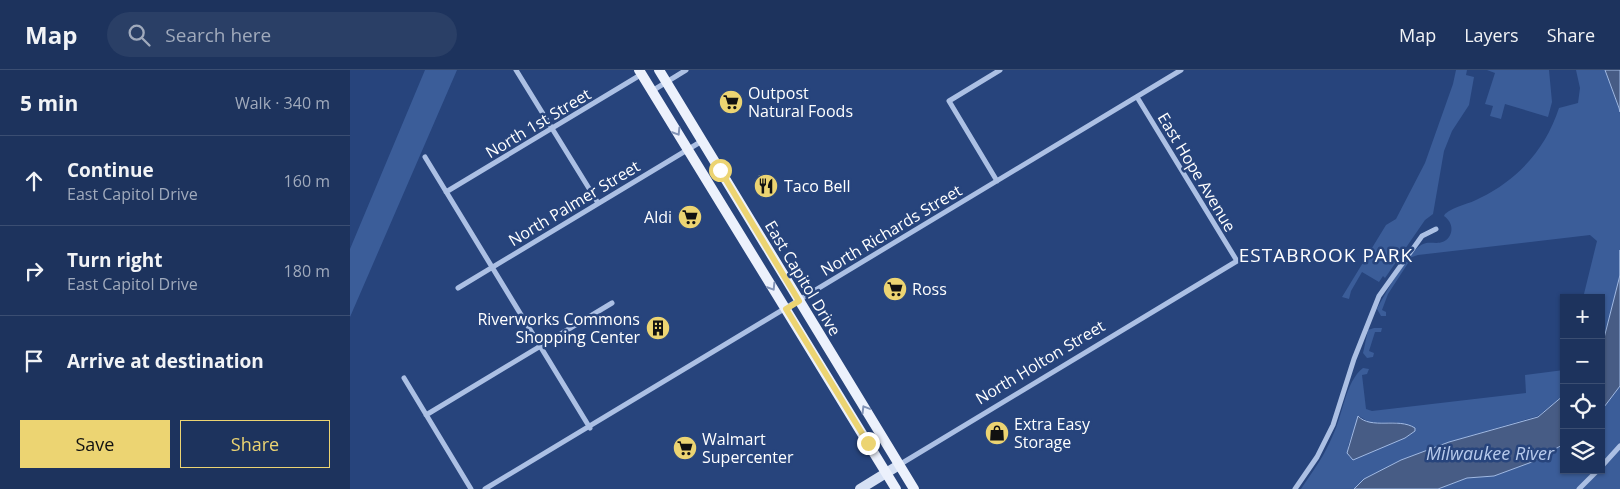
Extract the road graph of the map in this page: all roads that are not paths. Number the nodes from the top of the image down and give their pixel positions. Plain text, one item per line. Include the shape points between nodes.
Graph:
1 (516, 70) edge
2 (659, 70) edge
3 (686, 70) edge
4 (1000, 70) edge
5 (1181, 70) edge
6 (640, 72) edge
7 (666, 82) junction
8 (652, 91) junction
9 (1137, 97) junction
10 (552, 128) junction
11 (702, 141) junction
12 (688, 149) junction
13 (425, 157) dead end
14 (997, 181) junction
15 (446, 192) junction
16 (598, 203) junction
17 (1436, 229) dead end
18 (1236, 261) joint
19 (492, 267) junction
20 (458, 288) dead end
21 (799, 301) junction
22 (612, 303) dead end
23 (786, 309) junction
24 (540, 346) junction
25 (404, 378) dead end
26 (426, 415) junction
27 (590, 428) junction
28 (1620, 446) edge
29 (1605, 463) edge
30 (899, 465) junction
31 (886, 473) junction
32 (1594, 474) edge
33 (471, 489) edge
34 (485, 489) edge
35 (860, 489) edge
36 (896, 489) edge
37 (914, 489) edge
38 (1295, 489) edge
39 (1579, 489) edge

1 - 10 street
2 - 7 main road, East Capitol Drive
3 - 7 street
4 - 14 street via 949,101
5 - 9 street, North Richards Street
6 - 8 main road, East Capitol Drive
6 - 10 street, North 1st Street
7 - 8 street
7 - 11 main road, East Capitol Drive
8 -> 12 main road, East Capitol Drive
9 - 14 street, North Richards Street
9 - 18 street, East Hope Avenue
10 - 15 street, North 1st Street
10 - 16 street
11 - 12 street, North Palmer Street
11 - 21 main road, East Capitol Drive
12 - 16 street, North Palmer Street
12 -> 23 main road, East Capitol Drive
13 - 15 street
14 - 21 street, North Richards Street
15 - 19 street
16 - 19 street, North Palmer Street
17 - 38 street via 1422,236 1379,296 1333,424 1317,457
18 - 30 street, North Holton Street
19 - 20 street, North Palmer Street
19 - 24 street
21 - 23 street, North Richards Street
30 -> 21 main road, East Capitol Drive
22 - 24 street
23 - 27 street, North Richards Street
23 - 31 main road, East Capitol Drive
24 - 26 street
24 - 27 street
25 - 26 street
26 - 33 street
27 - 34 street, North Richards Street
28 - 29 street
30 - 31 main road, North Holton Street
30 - 37 main road, East Capitol Drive
31 - 35 main road, North Holton Street
31 - 36 main road, East Capitol Drive
32 - 39 street

